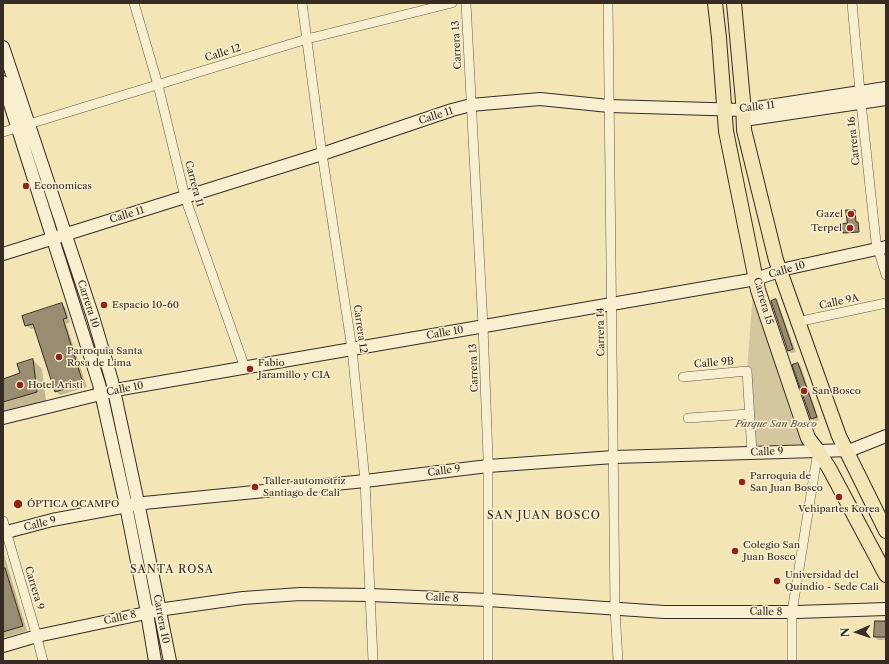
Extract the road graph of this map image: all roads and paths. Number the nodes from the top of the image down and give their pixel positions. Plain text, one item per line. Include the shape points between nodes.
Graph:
1 (134, 3) edge
2 (302, 3) edge
3 (452, 3) edge
4 (466, 3) edge
5 (608, 3) edge
6 (715, 3) edge
7 (734, 3) edge
8 (852, 3) edge
9 (307, 38) junction
10 (3, 46) edge
11 (3, 82) edge
12 (158, 85) junction
13 (886, 88) edge
14 (860, 97) junction
15 (886, 99) edge
16 (471, 105) junction
17 (609, 106) junction
18 (726, 109) junction
19 (743, 115) junction
20 (29, 124) junction
21 (17, 128) junction
22 (3, 132) edge
23 (322, 154) junction
24 (185, 197) junction
25 (66, 234) junction
26 (53, 238) junction
27 (882, 248) edge
28 (3, 254) edge
29 (779, 271) junction
30 (886, 275) edge
31 (756, 279) junction
32 (886, 303) edge
33 (612, 304) junction
34 (797, 322) junction
35 (483, 326) junction
36 (352, 349) junction
37 (245, 368) junction
38 (683, 376) dead end
39 (114, 391) junction
40 (102, 394) junction
41 (749, 414) junction
42 (3, 418) edge
43 (688, 418) dead end
44 (886, 436) edge
45 (846, 450) junction
46 (818, 451) junction
47 (752, 453) junction
48 (614, 457) junction
49 (488, 466) junction
50 (365, 481) junction
51 (138, 504) junction
52 (126, 506) junction
53 (4, 529) edge
54 (886, 531) edge
55 (886, 575) edge
56 (370, 595) junction
57 (488, 600) junction
58 (615, 609) junction
59 (886, 609) edge
60 (160, 610) junction
61 (792, 612) junction
62 (147, 613) junction
63 (37, 636) junction
64 (3, 646) edge
65 (43, 661) edge
66 (154, 661) edge
67 (170, 661) edge
68 (373, 661) edge
69 (488, 661) edge
70 (618, 661) edge
71 (792, 661) edge

1 - 12 street, Carrera 11
2 - 9 street, Carrera 12
3 - 9 street, Calle 12
4 - 16 street, Carrera 13
5 - 17 street, Carrera 14
6 - 18 main road, Carrera 15
7 - 19 main road
8 - 14 street, Carrera 16
9 - 12 street, Calle 12
9 - 23 street, Carrera 12
10 - 20 main road, Carrera 10
11 - 21 main road, Carrera 10
12 - 20 street, Calle 12
12 - 24 street, Carrera 11
13 - 14 main road, Calle 11
14 - 15 main road, Calle 11
14 - 19 main road, Calle 11
14 - 27 street, Carrera 16
16 - 17 main road, Calle 11 via 540,99
16 - 23 main road, Calle 11
16 - 35 street, Carrera 13
17 - 18 main road, Calle 11
17 - 33 street, Carrera 14
18 - 19 main road, Calle 11
18 - 31 main road, Carrera 15 via 726,131
19 - 29 main road via 744,130
20 - 21 street, Calle 12
20 - 25 main road, Carrera 10
21 - 22 street, Calle 12
21 - 26 main road, Carrera 10
23 - 24 main road, Calle 11
23 - 36 street, Carrera 12
24 - 25 main road, Calle 11
24 - 37 street, Carrera 11
25 - 26 main road, Calle 11
25 - 39 main road, Carrera 10
26 - 28 main road, Calle 11
26 - 40 main road, Carrera 10
27 - 29 main road, Calle 10
27 - 30 street, Carrera 16
29 - 31 main road, Calle 10
29 - 34 main road
31 - 33 main road, Calle 10
31 - 46 main road, Carrera 15 via 808,438
32 - 34 street, Calle 9A
33 - 35 main road, Calle 10
33 - 48 street, Carrera 14
34 - 45 main road
35 - 36 main road, Calle 10
35 - 49 street, Carrera 13
36 - 37 main road, Calle 10
36 - 50 street, Carrera 12
37 - 39 main road, Calle 10
38 - 41 street, Calle 9B via 747,371
39 - 40 main road, Calle 10
39 - 51 main road, Carrera 10
40 - 42 main road, Calle 10
40 - 52 main road, Carrera 10
41 - 43 street
41 - 47 street
44 - 45 main road, Calle 9
45 - 46 main road, Calle 9
45 - 54 main road
46 - 47 main road, Calle 9
46 - 55 main road, Carrera 15
46 - 61 street
47 - 48 main road, Calle 9
48 - 49 main road, Calle 9
48 - 58 street, Carrera 14
49 - 50 main road, Calle 9
49 - 57 street, Carrera 13
50 - 51 main road, Calle 9
50 - 56 street, Carrera 12
51 - 52 main road, Calle 9
51 - 60 main road, Carrera 10
52 - 53 main road, Calle 9
52 - 62 main road, Carrera 10
53 - 63 street, Carrera 9
56 - 57 main road, Calle 8
56 - 60 main road, Calle 8 via 300,594 243,598
56 - 68 street, Carrera 12
57 - 58 main road, Calle 8
57 - 69 street, Carrera 13
58 - 61 main road, Calle 8 via 664,612
58 - 70 street, Carrera 14
59 - 61 main road, Calle 8
60 - 62 main road, Calle 8
60 - 67 main road, Carrera 10
61 - 71 street
62 - 63 main road, Calle 8
62 - 66 main road, Carrera 10
63 - 64 main road, Calle 8
63 - 65 street, Carrera 9

